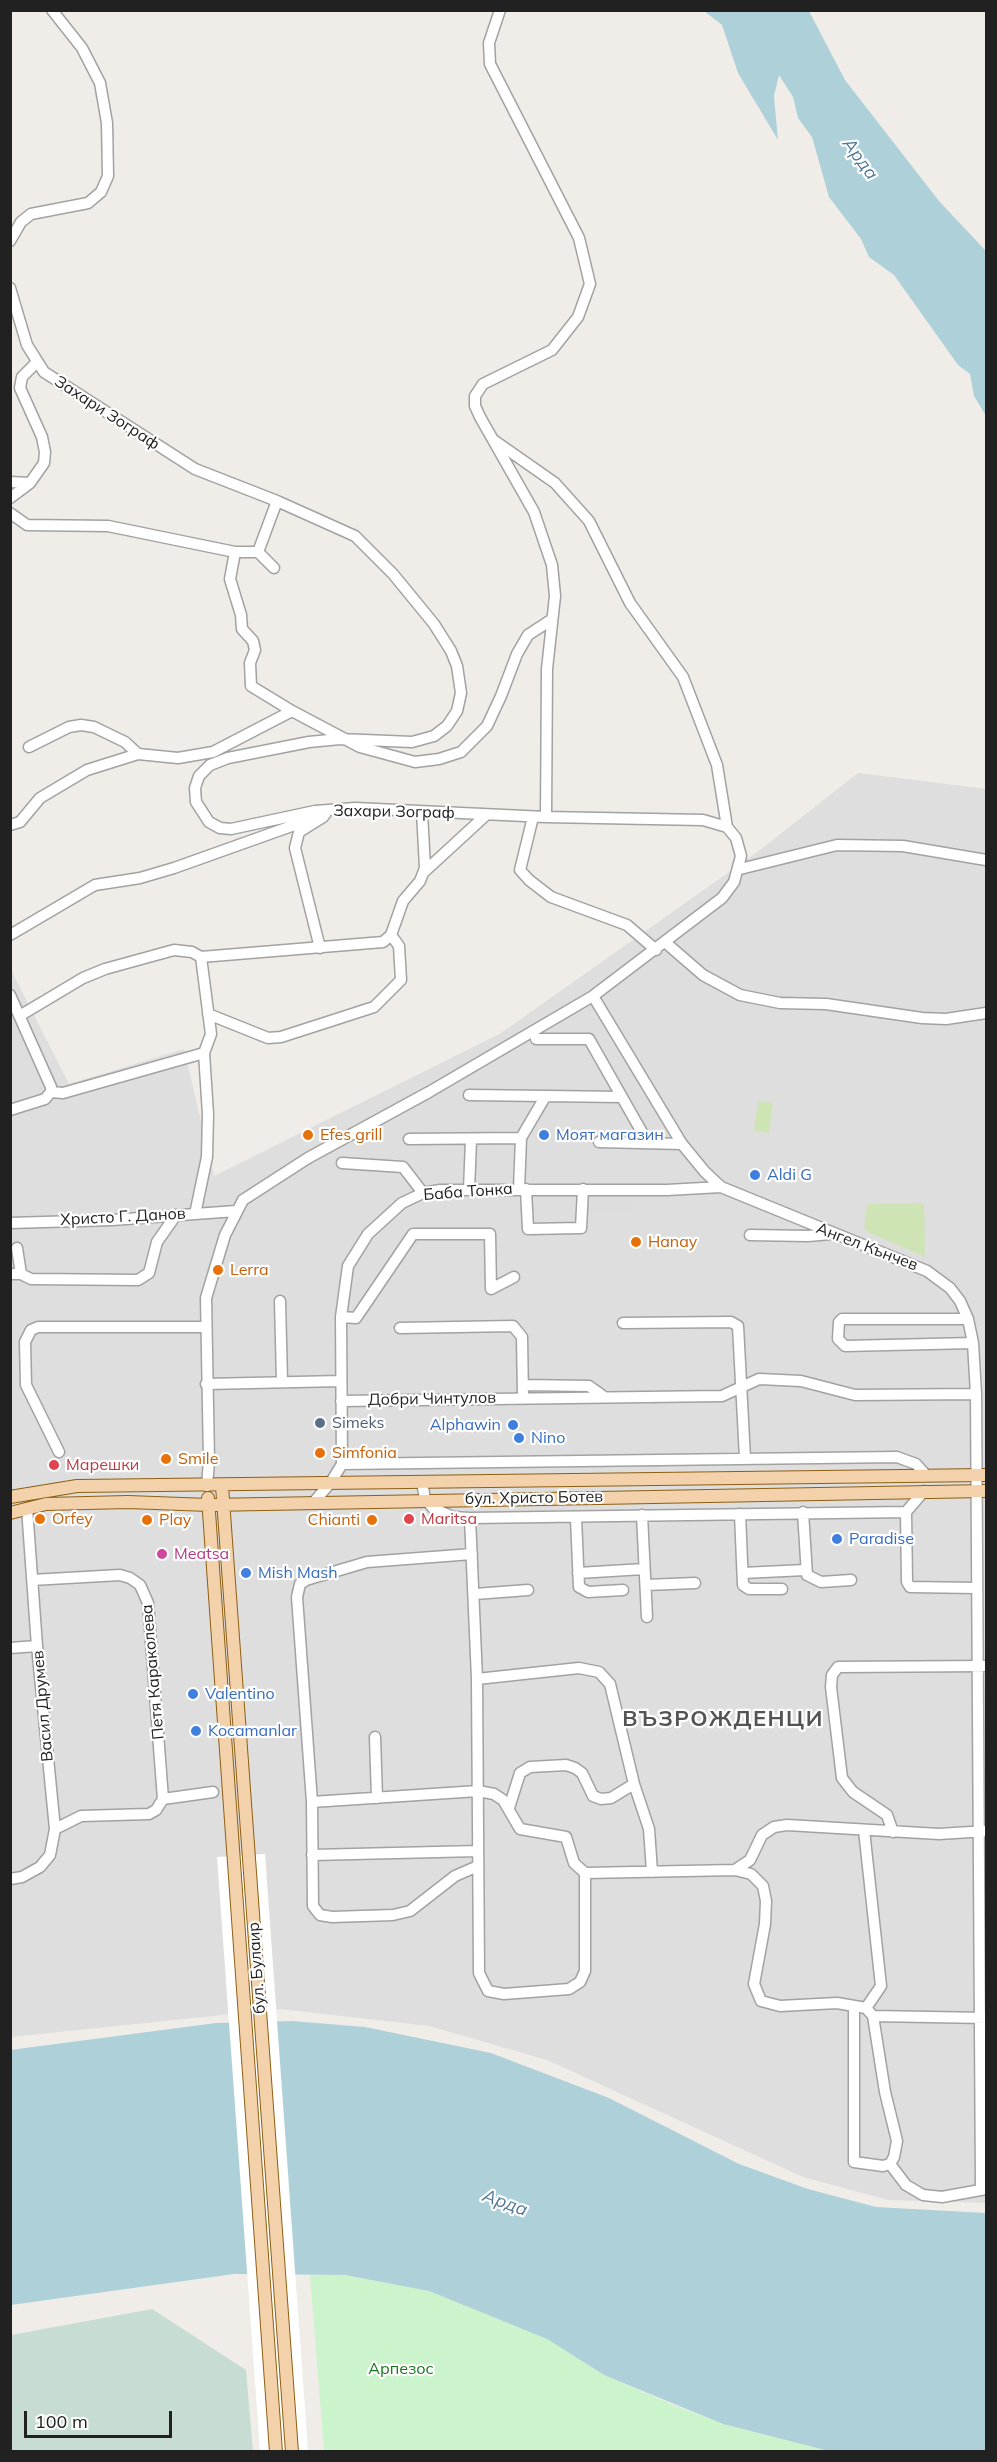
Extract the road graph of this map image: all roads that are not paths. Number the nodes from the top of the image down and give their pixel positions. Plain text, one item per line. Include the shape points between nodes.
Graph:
1 (52, 10) edge
2 (500, 10) edge
3 (10, 241) edge
4 (10, 288) edge
5 (36, 363) junction
6 (495, 441) junction
7 (10, 482) edge
8 (30, 483) junction
9 (10, 498) edge
10 (277, 501) junction
11 (10, 513) edge
12 (235, 552) junction
13 (258, 552) junction
14 (274, 568) dead end
15 (551, 620) junction
16 (292, 711) junction
17 (340, 739) junction
18 (29, 747) dead end
19 (138, 754) junction
20 (328, 810) junction
21 (315, 811) junction
22 (422, 812) junction
23 (486, 814) junction
24 (533, 817) junction
25 (546, 817) junction
26 (10, 825) edge
27 (727, 827) junction
28 (987, 860) edge
29 (740, 869) junction
30 (424, 872) junction
31 (10, 935) edge
32 (391, 935) junction
33 (666, 943) junction
34 (320, 948) junction
35 (656, 950) junction
36 (201, 957) junction
37 (10, 995) edge
38 (593, 996) junction
39 (987, 1013) edge
40 (208, 1014) junction
41 (21, 1015) junction
42 (536, 1039) dead end
43 (204, 1053) junction
44 (51, 1092) junction
45 (469, 1095) dead end
46 (545, 1097) junction
47 (622, 1097) junction
48 (10, 1110) edge
49 (521, 1138) junction
50 (409, 1139) dead end
51 (471, 1140) junction
52 (599, 1142) dead end
53 (648, 1143) junction
54 (682, 1144) junction
55 (342, 1164) dead end
56 (721, 1187) junction
57 (523, 1189) junction
58 (583, 1189) junction
59 (469, 1190) junction
60 (423, 1193) junction
61 (236, 1211) junction
62 (195, 1214) junction
63 (176, 1215) junction
64 (10, 1223) edge
65 (832, 1233) junction
66 (750, 1235) dead end
67 (17, 1248) dead end
68 (16, 1274) edge
69 (514, 1277) dead end
70 (280, 1301) dead end
71 (341, 1317) junction
72 (968, 1319) junction
73 (623, 1323) dead end
74 (205, 1328) junction
75 (399, 1328) dead end
76 (974, 1343) junction
77 (341, 1381) junction
78 (282, 1382) junction
79 (206, 1384) junction
80 (523, 1385) junction
81 (741, 1388) junction
82 (976, 1394) junction
83 (603, 1396) junction
84 (523, 1397) junction
85 (341, 1401) junction
86 (58, 1452) dead end
87 (745, 1458) junction
88 (210, 1461) junction
89 (342, 1464) junction
90 (926, 1475) junction
91 (981, 1475) edge
92 (331, 1482) junction
93 (422, 1482) junction
94 (207, 1486) junction
95 (222, 1486) junction
96 (924, 1491) junction
97 (981, 1491) edge
98 (10, 1497) edge
99 (425, 1499) junction
100 (314, 1502) junction
101 (223, 1504) junction
102 (209, 1505) junction
103 (27, 1508) junction
104 (803, 1512) junction
105 (906, 1512) junction
106 (10, 1513) edge
107 (740, 1514) junction
108 (642, 1515) junction
109 (470, 1518) junction
110 (576, 1518) junction
111 (981, 1542) edge
112 (472, 1554) junction
113 (644, 1569) junction
114 (805, 1570) junction
115 (578, 1573) junction
116 (743, 1573) junction
117 (32, 1580) junction
118 (851, 1580) dead end
119 (695, 1583) dead end
120 (646, 1585) junction
121 (976, 1588) junction
122 (782, 1589) dead end
123 (528, 1590) dead end
124 (624, 1590) dead end
125 (475, 1594) junction
126 (647, 1617) dead end
127 (37, 1646) junction
128 (10, 1648) edge
129 (982, 1666) edge
130 (477, 1678) junction
131 (375, 1737) dead end
132 (634, 1784) junction
133 (478, 1791) junction
134 (213, 1792) dead end
135 (377, 1798) junction
136 (163, 1799) junction
137 (312, 1802) junction
138 (510, 1808) junction
139 (55, 1829) junction
140 (864, 1830) junction
141 (982, 1831) edge
142 (893, 1832) junction
143 (478, 1851) junction
144 (312, 1855) junction
145 (478, 1866) junction
146 (735, 1870) junction
147 (652, 1872) junction
148 (585, 1873) junction
149 (10, 1879) edge
150 (854, 2007) junction
151 (869, 2012) junction
152 (983, 2018) edge
153 (890, 2164) junction
154 (984, 2189) edge
155 (276, 2451) edge
156 (292, 2451) edge

1 - 3 street via 82,48 100,83 107,123 108,176 101,192 88,203 31,214
2 - 6 street via 489,44 490,64 579,238 590,284 578,317 552,350 478,388 475,406
4 - 5 street, Захари Зограф
5 - 8 street via 21,377 21,388 45,452 44,463
5 - 10 street, Захари Зограф via 72,392 195,470
6 - 15 street via 544,537 555,596
6 - 27 street via 555,483 589,521 630,603 683,677 717,765
7 - 8 street
8 - 9 street
10 - 13 street
10 - 17 street, Захари Зограф via 341,528 369,549 434,624 457,666 460,700 452,720 441,731 412,742
11 - 12 street via 27,525 108,526
12 - 13 street
12 - 16 street via 230,579 242,629 253,641 255,650 250,663 252,686
13 - 14 street
15 - 17 street via 528,635 487,726 461,752 415,762
15 - 25 street
16 - 17 street
16 - 19 street via 213,752 178,759
17 - 21 street, Захари Зограф via 228,758 210,765 199,776 195,788 202,815 220,828 251,827
18 - 19 street via 81,724 125,742
19 - 26 street via 87,770 40,798 20,822
20 - 21 street, Захари Зограф
20 - 22 street, Захари Зограф
20 - 34 street via 299,832 295,848
21 - 31 street via 303,822 174,868 95,885
22 - 23 street, Захари Зограф
22 - 30 street
23 - 24 street, Захари Зограф
23 - 30 street
24 - 25 street, Захари Зограф
24 - 35 street via 520,870 529,880 551,897 627,925
25 - 27 street, Захари Зограф via 703,820
27 - 29 street via 740,848
28 - 29 street via 903,846 837,845
29 - 33 street via 722,898
30 - 32 street via 403,901
32 - 34 street via 374,944
32 - 40 street via 399,946 401,980 374,1007 268,1038
33 - 35 street
33 - 39 street via 703,975 740,995 922,1018
34 - 36 street
35 - 38 street
36 - 40 street
36 - 41 street via 174,950 105,969
37 - 41 street
38 - 54 street, Ангел Кънчев
38 - 61 street via 308,1158 251,1194
40 - 43 street via 211,1034
41 - 44 street
42 - 47 street via 589,1039
43 - 44 street via 63,1093
43 - 62 street via 207,1157
44 - 48 street via 45,1099
45 - 46 street
46 - 47 street
46 - 49 street
47 - 53 street
49 - 51 street
49 - 57 street
50 - 51 street
51 - 59 street
52 - 53 street
53 - 54 street
54 - 56 street, Ангел Кънчев
55 - 60 street via 403,1167
56 - 58 street, Баба Тонка
56 - 65 street, Ангел Кънчев
57 - 58 street, Баба Тонка
57 - 58 street via 528,1229 581,1228
57 - 59 street, Баба Тонка
59 - 60 street, Баба Тонка
60 - 71 street, Баба Тонка via 411,1197 382,1219 357,1249 345,1278
61 - 62 street, Христо Г. Данов
61 - 74 street via 210,1280
62 - 63 street, Христо Г. Данов
63 - 64 street, Христо Г. Данов
63 - 68 street via 157,1242 148,1273 138,1280 31,1279
65 - 66 street
65 - 72 street, Ангел Кънчев via 927,1271 950,1287
67 - 68 street
69 - 71 street via 491,1290 490,1234 413,1234 356,1318
70 - 78 street
71 - 77 street, Баба Тонка
72 - 76 street, Ангел Кънчев
72 - 76 street via 842,1319 838,1339 846,1346
73 - 81 street via 735,1323 741,1333
74 - 79 street
74 - 86 street via 31,1330 25,1342 26,1385
75 - 80 street via 513,1326 522,1337
76 - 82 street, Ангел Кънчев
77 - 78 street
77 - 85 street, Баба Тонка
78 - 79 street
79 - 88 street
80 - 83 street, Добри Чинтулов via 589,1386
80 - 84 street
81 - 82 street, Добри Чинтулов via 759,1379 801,1381 855,1395
81 - 83 street, Добри Чинтулов via 722,1396
81 - 87 street
82 - 91 street, Ангел Кънчев
83 - 84 street, Добри Чинтулов
84 - 85 street, Добри Чинтулов
85 - 89 street, Баба Тонка
87 - 89 street
87 - 90 street via 897,1457 916,1464
88 - 94 street
88 - 95 street
89 - 92 street
90 - 91 main road, бул. Христо Ботев
90 - 93 main road, бул. Христо Ботев
91 - 97 street, Ангел Кънчев
92 - 93 main road, бул. Христо Ботев
92 - 95 main road, бул. Христо Ботев
92 - 100 street
93 - 99 street
94 - 95 main road, бул. Христо Ботев
94 - 98 main road, бул. Христо Ботев via 77,1486
94 - 102 main road, бул. Булаир
95 - 101 main road, бул. Булаир
96 - 97 main road, бул. Христо Ботев
96 - 99 main road, бул. Христо Ботев
96 - 105 street
97 - 111 street, Ангел Кънчев
99 - 100 main road, бул. Христо Ботев
99 - 109 street via 442,1514
100 - 101 main road, бул. Христо Ботев
101 - 102 main road, бул. Христо Ботев
101 - 156 main road, бул. Булаир
102 - 103 main road, бул. Христо Ботев via 128,1502
102 - 155 main road, бул. Булаир
103 - 106 main road, бул. Христо Ботев
103 - 117 street, Васил Друмев
104 - 105 street
104 - 107 street
104 - 114 street
105 - 121 street via 910,1587
107 - 108 street
107 - 116 street
108 - 110 street
108 - 113 street
109 - 110 street
109 - 112 street
110 - 115 street
111 - 121 street, Ангел Кънчев
112 - 125 street
112 - 137 street via 368,1563 306,1580 297,1591
113 - 115 street
113 - 120 street
114 - 116 street
114 - 118 street via 815,1581
115 - 124 street via 583,1591
116 - 122 street via 746,1588
117 - 127 street, Васил Друмев
117 - 136 street, Петя Караколева via 120,1575 140,1585 148,1603
119 - 120 street
120 - 126 street
121 - 129 street, Ангел Кънчев
123 - 125 street
125 - 130 street
127 - 128 street
127 - 139 street, Васил Друмев
129 - 141 street, Ангел Кънчев
129 - 142 street via 838,1667 832,1675 842,1778 853,1792 887,1815
130 - 132 street via 579,1668 599,1671 610,1684
130 - 133 street
131 - 135 street
132 - 138 street via 602,1799 593,1796 582,1773 575,1768 530,1767 520,1773
132 - 147 street via 650,1828
133 - 135 street
133 - 138 street via 494,1794
133 - 143 street
134 - 136 street
135 - 137 street
136 - 139 street via 149,1814 81,1816
137 - 144 street
138 - 148 street via 520,1829 566,1837 574,1863
139 - 149 street, Васил Друмев via 50,1855 40,1867
140 - 142 street
140 - 146 street via 774,1827 762,1835 750,1860
140 - 151 street via 881,1986
141 - 142 street
141 - 152 street, Ангел Кънчев
143 - 144 street
143 - 145 street
144 - 145 street via 313,1906 320,1915 332,1917 410,1911 455,1876
145 - 148 street via 479,1973 488,1990 504,1994 569,1989 580,1982 585,1971
146 - 147 street
146 - 150 street via 751,1874 763,1886 765,1924 754,1984 761,2001 780,2006 819,2003
147 - 148 street
150 - 151 street
150 - 153 street via 854,2162
151 - 152 street
151 - 153 street via 897,2141
152 - 154 street, Ангел Кънчев
153 - 154 street via 906,2185 922,2195 942,2197

